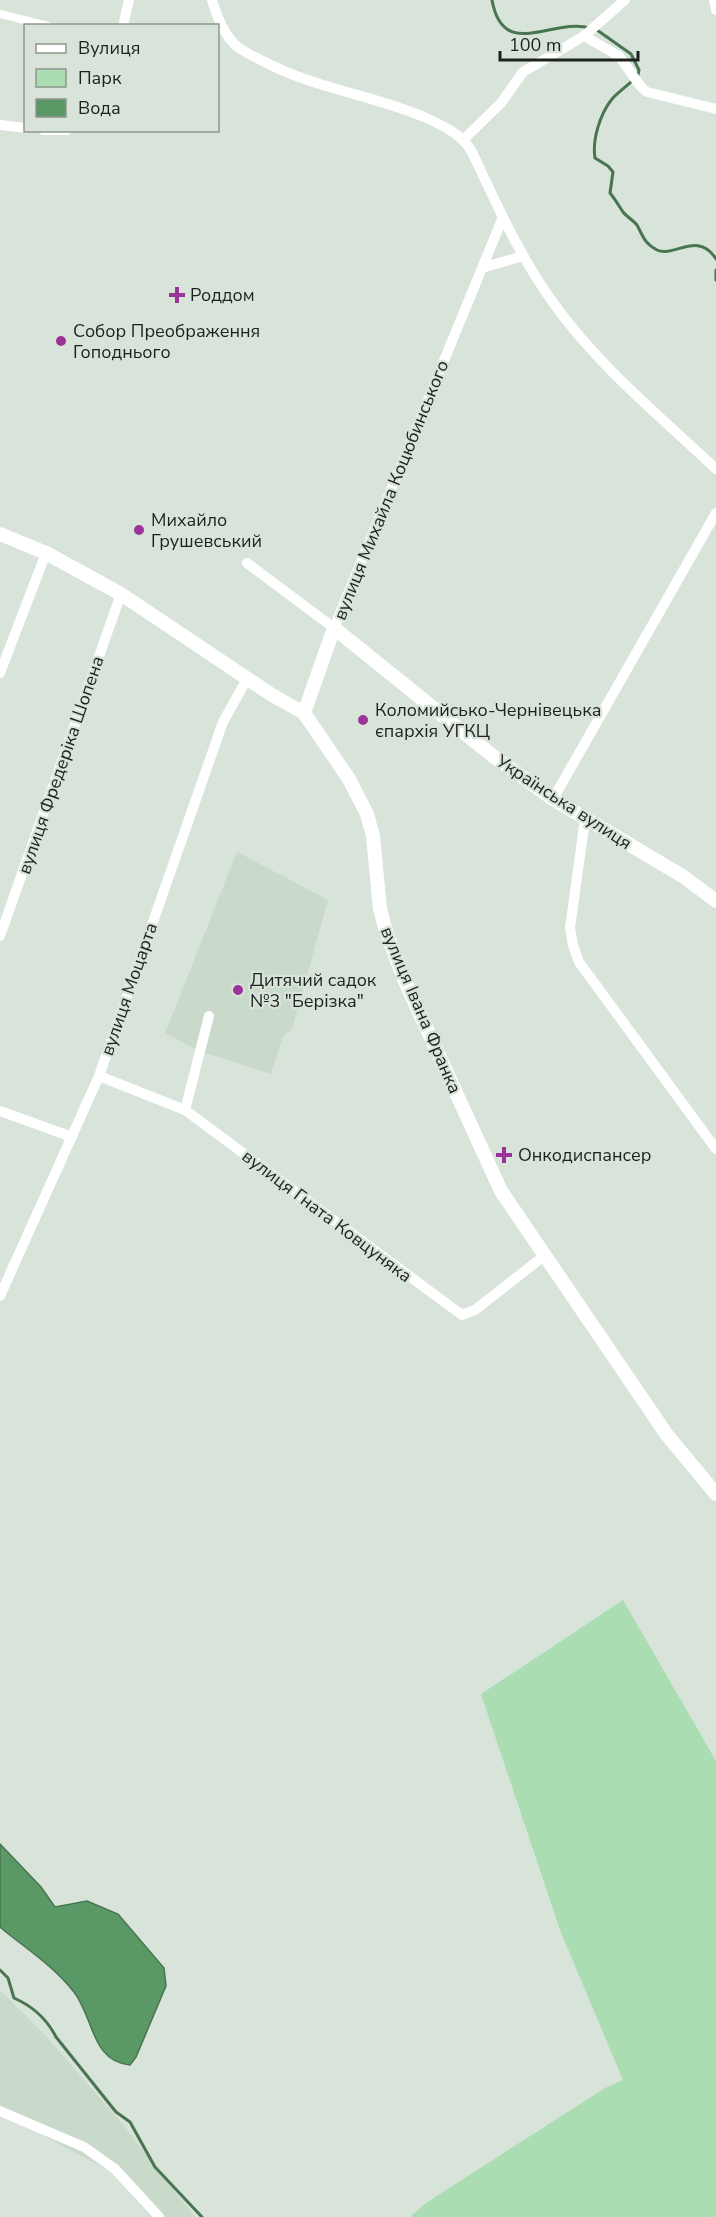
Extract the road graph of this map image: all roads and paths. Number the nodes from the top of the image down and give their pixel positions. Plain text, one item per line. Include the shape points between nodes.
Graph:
1 (129, 0) edge
2 (212, 0) edge
3 (625, 0) edge
4 (714, 0) edge
5 (716, 10) edge
6 (0, 14) edge
7 (40, 24) edge
8 (123, 24) edge
9 (589, 31) junction
10 (716, 110) edge
11 (0, 125) edge
12 (24, 128) edge
13 (463, 140) junction
14 (504, 217) junction
15 (523, 256) junction
16 (482, 268) junction
17 (716, 469) edge
18 (716, 513) edge
19 (0, 534) edge
20 (46, 554) junction
21 (247, 563) dead end
22 (121, 594) junction
23 (334, 628) junction
24 (0, 673) edge
25 (247, 679) junction
26 (304, 713) junction
27 (553, 799) junction
28 (585, 819) junction
29 (716, 901) edge
30 (0, 936) edge
31 (209, 1016) dead end
32 (99, 1076) junction
33 (184, 1110) junction
34 (0, 1111) edge
35 (72, 1137) junction
36 (716, 1149) edge
37 (544, 1256) junction
38 (0, 1296) edge
39 (716, 1494) edge
40 (0, 2111) edge
41 (159, 2217) edge

1 - 8 street
2 - 13 street via 218,18 243,51 298,77 404,108
3 - 9 street
4 - 5 street
6 - 7 street
9 - 10 street via 619,56 641,87 650,93
9 - 13 street via 523,72 501,103
11 - 12 street
13 - 14 street
14 - 15 street
14 - 16 street, вулиця Михайла Коцюбинського
15 - 16 street
15 - 17 street via 553,302 601,359
16 - 23 street, вулиця Михайла Коцюбинського
18 - 27 street
19 - 20 street, вулиця Івана Франка
20 - 22 street, вулиця Івана Франка
20 - 24 street
21 - 23 street
22 - 25 street, вулиця Івана Франка
22 - 30 street, вулиця Фредеріка Шопена
23 - 26 street, вулиця Михайла Коцюбинського
23 - 27 street, Українська вулиця via 493,756
25 - 26 street, вулиця Івана Франка
25 - 32 street, вулиця Моцарта via 224,722
26 - 37 street, вулиця Івана Франка via 361,802 373,836 382,917 404,979 501,1191
27 - 28 street, Українська вулиця
28 - 29 street, Українська вулиця via 684,877
28 - 36 street via 570,928 579,962
31 - 33 street
32 - 33 street, вулиця Гната Ковцуняка
32 - 35 street, вулиця Моцарта
33 - 37 street, вулиця Гната Ковцуняка via 462,1315 475,1310
34 - 35 street
35 - 38 street, вулиця Моцарта
37 - 39 street, вулиця Івана Франка via 673,1444
40 - 41 street via 84,2147 115,2169

